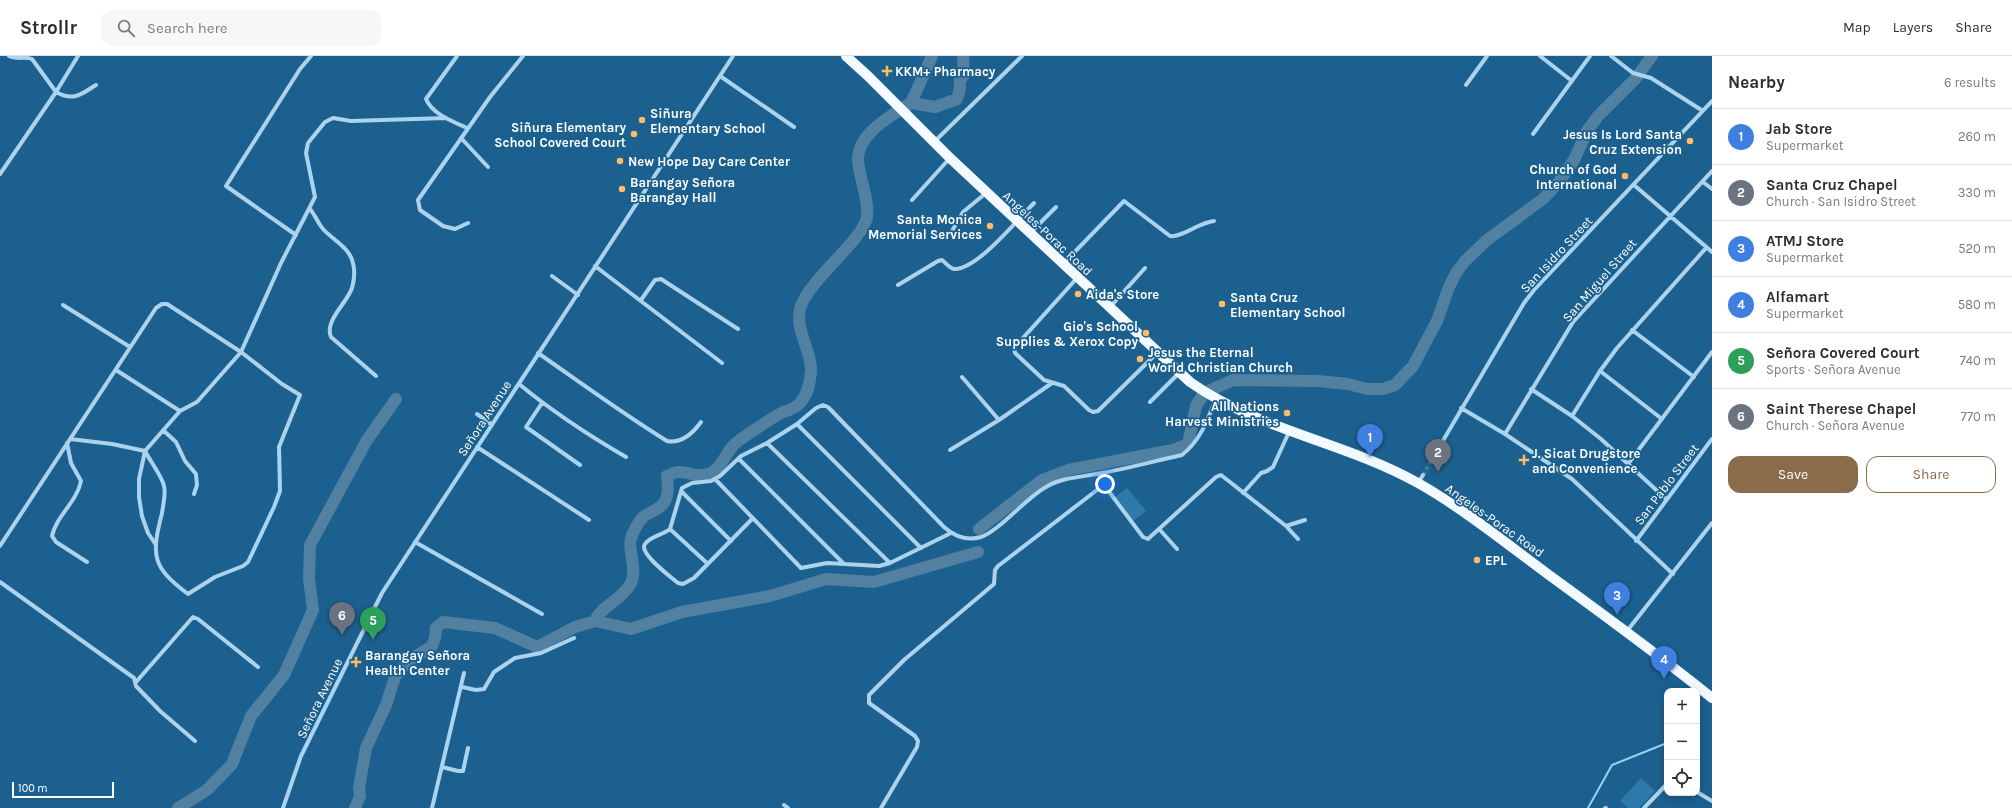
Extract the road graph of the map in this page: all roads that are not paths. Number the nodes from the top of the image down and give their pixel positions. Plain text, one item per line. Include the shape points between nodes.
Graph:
1 (9, 56) edge
2 (78, 56) edge
3 (311, 56) edge
4 (457, 56) edge
5 (523, 56) edge
6 (733, 56) edge
7 (846, 56) edge
8 (1022, 56) edge
9 (1487, 56) edge
10 (1540, 56) edge
11 (1590, 56) edge
12 (1611, 56) edge
13 (720, 76) junction
14 (1572, 81) junction
15 (96, 85) dead end
16 (1466, 85) dead end
17 (56, 92) junction
18 (1712, 101) edge
19 (1703, 110) junction
20 (446, 118) junction
21 (794, 127) dead end
22 (468, 128) junction
23 (1533, 134) dead end
24 (461, 138) junction
25 (934, 142) junction
26 (950, 158) junction
27 (488, 167) dead end
28 (1712, 171) edge
29 (0, 174) edge
30 (1703, 182) junction
31 (1634, 185) junction
32 (1712, 189) edge
33 (986, 192) junction
34 (912, 200) dead end
35 (1034, 203) dead end
36 (1056, 207) dead end
37 (310, 208) junction
38 (1669, 216) junction
39 (1016, 221) junction
40 (1214, 221) dead end
41 (468, 222) dead end
42 (952, 231) dead end
43 (1030, 234) junction
44 (296, 235) junction
45 (1706, 248) junction
46 (1712, 252) edge
47 (1063, 265) junction
48 (595, 266) junction
49 (1145, 268) dead end
50 (552, 276) dead end
51 (1077, 278) junction
52 (898, 285) dead end
53 (578, 295) junction
54 (641, 300) junction
55 (64, 305) dead end
56 (1109, 308) junction
57 (738, 329) dead end
58 (1632, 330) junction
59 (130, 347) junction
60 (241, 352) junction
61 (1712, 352) edge
62 (538, 353) junction
63 (1157, 353) junction
64 (722, 363) dead end
65 (116, 370) junction
66 (1600, 370) junction
67 (1179, 372) junction
68 (376, 376) dead end
69 (962, 377) dead end
70 (1694, 377) junction
71 (1052, 383) junction
72 (519, 384) junction
73 (1531, 389) junction
74 (1214, 396) junction
75 (1150, 402) dead end
76 (542, 403) junction
77 (1461, 408) junction
78 (180, 411) junction
79 (477, 414) dead end
80 (1572, 416) junction
81 (999, 420) junction
82 (1662, 420) junction
83 (701, 422) dead end
84 (491, 424) junction
85 (797, 424) junction
86 (164, 431) junction
87 (1289, 431) junction
88 (1505, 434) junction
89 (1712, 439) edge
90 (68, 441) junction
91 (767, 443) junction
92 (477, 447) junction
93 (950, 450) dead end
94 (145, 452) junction
95 (626, 457) dead end
96 (738, 459) junction
97 (1431, 461) tunnel mouth
98 (1628, 464) junction
99 (580, 465) dead end
100 (715, 479) junction
101 (681, 491) junction
102 (1243, 493) junction
103 (194, 494) dead end
104 (1666, 499) junction
105 (753, 518) junction
106 (589, 520) dead end
107 (1305, 520) dead end
108 (1712, 523) edge
109 (1286, 526) junction
110 (670, 530) junction
111 (1160, 530) junction
112 (950, 533) junction
113 (1298, 538) dead end
114 (730, 541) junction
115 (1636, 541) junction
116 (415, 542) junction
117 (156, 545) junction
118 (0, 546) edge
119 (922, 548) junction
120 (1177, 549) dead end
121 (87, 562) dead end
122 (843, 563) junction
123 (890, 563) junction
124 (708, 564) junction
125 (1673, 574) junction
126 (0, 582) edge
127 (542, 614) dead end
128 (1626, 632) junction
129 (574, 638) dead end
130 (258, 667) dead end
131 (464, 673) dead end
132 (136, 682) junction
133 (462, 687) junction
134 (1711, 694) edge
135 (195, 741) dead end
136 (468, 748) dead end
137 (442, 767) junction
138 (1664, 787) edge
139 (1700, 794) edge
140 (1712, 801) edge
141 (784, 805) dead end
142 (283, 808) edge
143 (432, 808) edge
144 (788, 808) edge
145 (881, 808) edge
146 (1644, 808) edge

1 - 17 street via 32,59
2 - 17 street
3 - 44 street via 300,69 226,186
4 - 20 street via 426,99
5 - 22 street
6 - 13 street, Señora Avenue
7 - 25 main road, Angeles-Porac Road
8 - 25 street
9 - 16 street
10 - 14 street
11 - 14 street
12 - 19 street via 1633,74 1659,82
13 - 21 street
13 - 48 street, Señora Avenue
14 - 23 street
15 - 17 street via 75,97
17 - 29 street
18 - 19 street, San Isidro Street
19 - 31 street, San Isidro Street
20 - 22 street
20 - 37 street via 333,118 325,122 307,147 306,153 315,192
22 - 24 street
24 - 27 street
24 - 41 street via 418,200 420,210 443,226 456,229
25 - 26 main road, Angeles-Porac Road
26 - 33 main road, Angeles-Porac Road
26 - 34 street
28 - 30 street, San Miguel Street
30 - 32 street
30 - 38 street, San Miguel Street
31 - 38 street
31 - 77 street, San Isidro Street via 1524,303
33 - 39 main road, Angeles-Porac Road
33 - 42 street via 960,215
35 - 39 street
36 - 43 street
37 - 44 street
37 - 68 street via 323,229 343,247 353,263 352,288 329,333
38 - 45 street
38 - 73 street, San Miguel Street via 1573,322
39 - 43 main road, Angeles-Porac Road
39 - 52 street via 987,252 972,262 955,269 942,260 938,261
40 - 47 street via 1170,236 1124,201
43 - 47 main road, Angeles-Porac Road
44 - 60 street
45 - 46 street
45 - 58 street
47 - 51 main road, Angeles-Porac Road
48 - 53 street, Señora Avenue
48 - 54 street
49 - 56 street
50 - 53 street
51 - 56 main road, Angeles-Porac Road
51 - 71 street via 1014,348 1014,353 1040,377
53 - 62 street, Señora Avenue
54 - 57 street via 655,280 661,279
54 - 64 street
55 - 59 street
56 - 63 main road, Angeles-Porac Road
58 - 66 street
58 - 70 street
59 - 60 street via 156,308 167,304
59 - 65 street
60 - 78 street via 197,402
60 - 117 street via 300,395 279,447 278,466 281,484 274,507 248,562 215,577 188,594 159,568 154,552
61 - 70 street
62 - 72 street, Señora Avenue
62 - 83 street via 668,441 674,442 689,436
63 - 67 main road, Angeles-Porac Road
63 - 71 street via 1098,411 1092,412 1064,386
65 - 78 street
65 - 90 street
66 - 80 street
66 - 82 street
67 - 74 main road, Angeles-Porac Road
67 - 75 street
69 - 81 street
70 - 82 street
71 - 81 street
72 - 76 street
72 - 84 street, Señora Avenue
73 - 80 street
73 - 88 street, San Miguel Street
74 - 87 main road, Angeles-Porac Road
74 - 112 street via 1204,429 1190,449 1182,455 1060,480 1046,486 981,537 955,536
76 - 95 street
76 - 99 street via 526,427
77 - 88 street
77 - 97 street, San Isidro Street
78 - 86 street
79 - 84 street
80 - 98 street
81 - 93 street
82 - 98 street
84 - 92 street, Señora Avenue
85 - 91 street
85 - 112 street via 816,408 823,405 828,407
85 - 119 street
86 - 94 street
86 - 103 street via 176,442 185,461 196,474 197,485
87 - 102 street via 1273,467 1261,473
87 - 128 main road, Angeles-Porac Road via 1420,479
88 - 115 street via 1572,479
89 - 104 street, San Pablo Street
90 - 94 street via 112,444
90 - 118 street
90 - 121 street via 71,463 81,481 78,491 55,526 52,536 56,542
91 - 96 street
91 - 123 street
92 - 106 street
92 - 116 street, Señora Avenue
94 - 117 street via 139,479 139,497 148,533
94 - 117 street via 164,486
96 - 100 street
96 - 122 street
98 - 104 street
100 - 101 street via 692,483
100 - 105 street
101 - 110 street
101 - 114 street
102 - 109 street
102 - 111 street via 1224,476 1218,476
104 - 115 street, San Pablo Street
105 - 114 street
105 - 122 street via 801,568
107 - 109 street
108 - 125 street
109 - 113 street
110 - 124 street
110 - 124 street via 644,545 643,549 647,556 678,583 683,584 694,578
111 - 120 street
111 - 145 street via 1148,539 1143,537 1107,489 1102,487 998,566 995,570 994,584 881,681 869,695 869,703 918,741 917,747
112 - 119 street
114 - 124 street
115 - 125 street
116 - 127 street
116 - 142 street, Señora Avenue via 378,600 301,756
119 - 123 street
122 - 123 street via 878,566
125 - 128 street
126 - 132 street via 134,678
128 - 134 main road, Angeles-Porac Road
129 - 133 street via 541,652 515,658 494,672 484,689
130 - 132 street via 198,618 193,617
131 - 133 street
132 - 135 street via 136,686 155,706
133 - 137 street
136 - 137 street via 463,771
137 - 143 street
138 - 146 street
139 - 140 street
141 - 144 street

